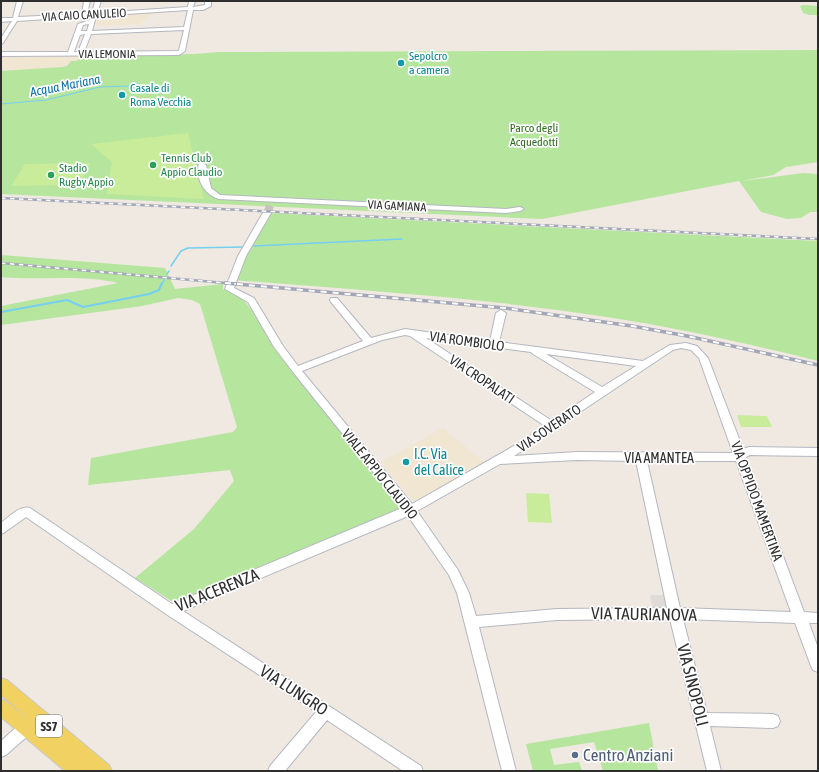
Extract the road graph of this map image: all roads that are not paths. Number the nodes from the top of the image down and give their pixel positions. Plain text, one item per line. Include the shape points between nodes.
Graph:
1 (20, 1) edge
2 (87, 1) edge
3 (98, 1) edge
4 (192, 1) edge
5 (208, 1) edge
6 (191, 8) junction
7 (95, 14) junction
8 (84, 15) junction
9 (15, 19) junction
10 (1, 20) edge
11 (92, 21) junction
12 (188, 28) junction
13 (89, 32) junction
14 (78, 33) junction
15 (1, 42) edge
16 (72, 52) junction
17 (81, 52) junction
18 (1, 54) edge
19 (202, 165) dead end
20 (271, 206) junction
21 (520, 208) dead end
22 (334, 300) dead end
23 (501, 313) dead end
24 (412, 333) junction
25 (369, 342) junction
26 (494, 345) junction
27 (685, 346) joint
28 (533, 350) junction
29 (644, 364) junction
30 (296, 370) junction
31 (602, 392) junction
32 (552, 426) junction
33 (818, 452) edge
34 (740, 455) junction
35 (641, 458) junction
36 (499, 461) junction
37 (410, 510) junction
38 (1, 529) edge
39 (171, 610) junction
40 (676, 614) junction
41 (800, 618) junction
42 (818, 618) edge
43 (471, 622) junction
44 (818, 666) edge
45 (1, 685) edge
46 (1, 707) edge
47 (326, 711) junction
48 (701, 719) junction
49 (773, 721) dead end
50 (26, 728) junction
51 (1, 750) edge
52 (79, 771) edge
53 (103, 771) edge
54 (275, 771) edge
55 (416, 771) edge
56 (509, 771) edge
57 (714, 771) edge

1 - 9 street
2 - 8 street
3 - 7 street
4 - 6 street
5 - 6 street, VIA CAIO CANULEIO via 207,7
6 - 7 street, VIA CAIO CANULEIO
6 - 12 street
7 - 8 street, VIA CAIO CANULEIO
7 - 11 street
8 - 9 street, VIA CAIO CANULEIO
9 - 10 street, VIA CAIO CANULEIO
9 - 15 street
11 - 13 street
11 - 14 street via 81,24
12 - 13 street
12 - 17 street, VIA LEMONIA via 182,51 179,53
13 - 14 street
13 - 17 street
14 - 16 street
16 - 17 street, VIA LEMONIA
16 - 18 street, VIA LEMONIA
19 - 20 street via 207,190 212,194
20 - 21 street, VIA GAMIANA via 506,210
20 - 30 street, VIALE APPIO CLAUDIO via 242,255 228,288 251,300
22 - 25 street
23 - 26 street
24 - 25 street, VIA ROMBIOLO via 397,333
24 - 26 street, VIA ROMBIOLO
24 - 32 street, VIA CROPALATI
25 - 30 street, VIA ROMBIOLO
26 - 28 street, VIA ROMBIOLO
27 - 29 street, VIA SOVERATO via 672,347
27 - 34 street, VIA OPPIDO MAMERTINA via 701,354
28 - 29 street, VIA ROMBIOLO
28 - 31 street
29 - 31 street, VIA SOVERATO
30 - 37 street, VIALE APPIO CLAUDIO
31 - 32 street, VIA SOVERATO
32 - 36 street, VIA SOVERATO
33 - 34 street, VIA AMANTEA via 748,451
34 - 35 street, VIA AMANTEA via 709,458
34 - 41 street, VIA OPPIDO MAMERTINA
35 - 36 street, VIA AMANTEA via 567,456
35 - 40 street, VIA SINOPOLI
36 - 37 street, VIA SOVERATO
37 - 39 street, VIA ACERENZA
37 - 43 street, VIALE APPIO CLAUDIO via 454,574 463,593
38 - 39 street, VIA ACERENZA via 26,511
39 - 47 street, VIA LUNGRO
40 - 41 street, VIA TAURIANOVA
40 - 43 street, VIA TAURIANOVA via 558,613
40 - 48 street, VIA SINOPOLI
41 - 42 street, VIA TAURIANOVA
41 - 44 street, VIA OPPIDO MAMERTINA
43 - 56 street, VIALE APPIO CLAUDIO
45 - 53 main road, SS7
46 - 50 main road, SS7
47 - 54 street
47 - 55 street, VIA LUNGRO
48 - 49 street
48 - 57 street, VIA SINOPOLI
50 - 51 street
50 - 52 main road, SS7

